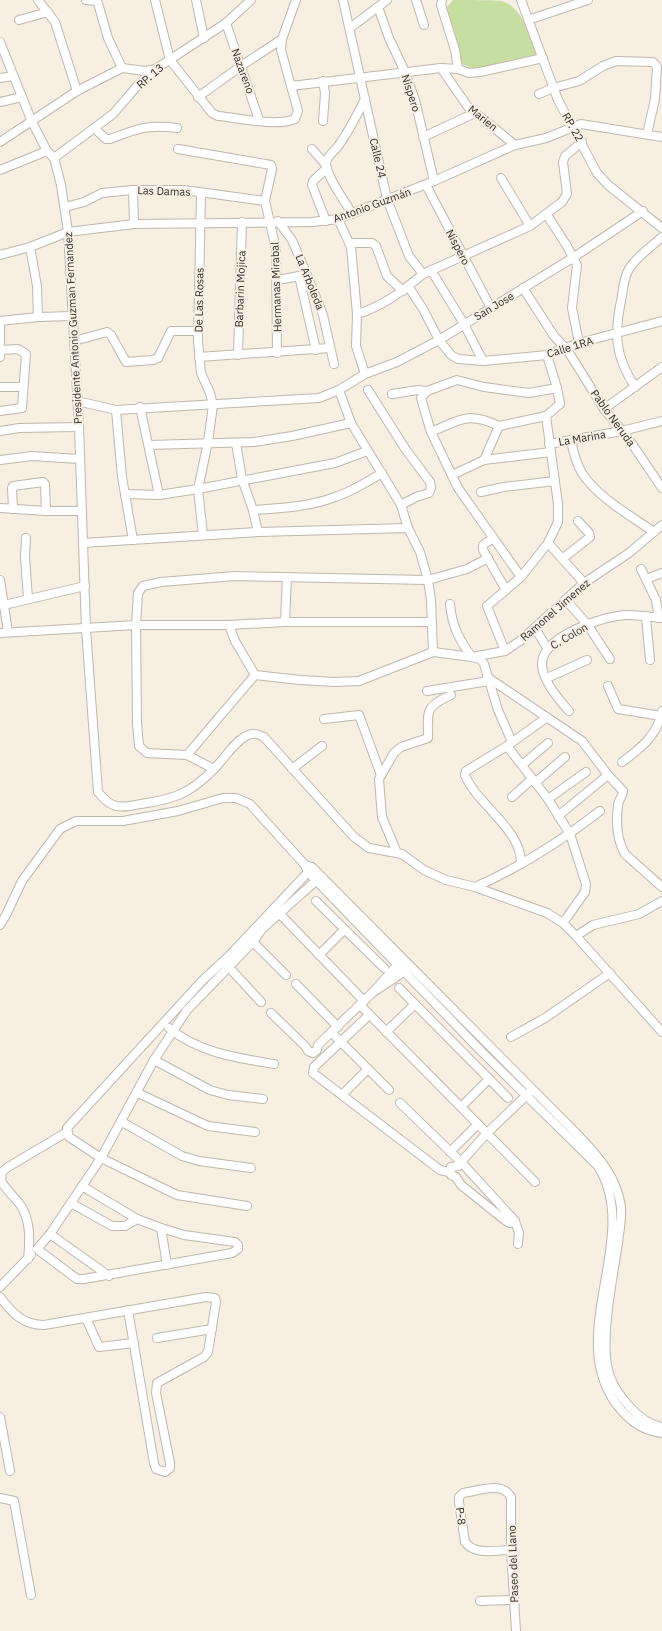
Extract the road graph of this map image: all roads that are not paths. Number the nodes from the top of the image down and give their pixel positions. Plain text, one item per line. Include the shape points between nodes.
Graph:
1 (38, 0) edge
2 (86, 0) edge
3 (97, 0) edge
4 (155, 0) edge
5 (196, 0) edge
6 (251, 0) edge
7 (296, 0) edge
8 (343, 0) edge
9 (387, 0) edge
10 (416, 0) edge
11 (442, 0) edge
12 (521, 0) edge
13 (588, 0) edge
14 (378, 7) junction
15 (48, 12) junction
16 (19, 20) dead end
17 (528, 20) junction
18 (226, 23) junction
19 (424, 25) dead end
20 (350, 28) junction
21 (204, 38) junction
22 (282, 39) junction
23 (0, 42) edge
24 (543, 58) junction
25 (170, 60) junction
26 (4, 64) edge
27 (241, 66) junction
28 (122, 68) junction
29 (157, 68) junction
30 (441, 68) junction
31 (458, 68) junction
32 (405, 72) junction
33 (13, 76) junction
34 (361, 76) junction
35 (0, 78) edge
36 (323, 82) junction
37 (291, 86) junction
38 (553, 88) junction
39 (76, 91) junction
40 (539, 94) dead end
41 (198, 97) junction
42 (22, 98) junction
43 (365, 99) junction
44 (0, 102) edge
45 (475, 113) junction
46 (259, 120) junction
47 (323, 121) dead end
48 (32, 122) junction
49 (572, 126) junction
50 (94, 128) junction
51 (177, 128) dead end
52 (647, 134) junction
53 (423, 137) junction
54 (662, 137) edge
55 (0, 142) edge
56 (582, 142) junction
57 (515, 144) junction
58 (178, 149) dead end
59 (312, 149) dead end
60 (47, 151) junction
61 (54, 158) junction
62 (326, 166) junction
63 (0, 170) edge
64 (502, 178) dead end
65 (434, 181) junction
66 (426, 185) junction
67 (133, 190) junction
68 (201, 193) junction
69 (387, 199) junction
70 (265, 201) junction
71 (65, 207) junction
72 (643, 211) junction
73 (352, 214) junction
74 (547, 215) junction
75 (338, 220) junction
76 (326, 221) junction
77 (242, 222) junction
78 (274, 222) junction
79 (200, 223) junction
80 (134, 224) junction
81 (530, 226) junction
82 (662, 228) edge
83 (68, 232) junction
84 (662, 237) edge
85 (349, 243) junction
86 (30, 247) junction
87 (0, 255) edge
88 (463, 255) junction
89 (574, 257) junction
90 (431, 270) junction
91 (423, 274) junction
92 (303, 276) junction
93 (278, 280) junction
94 (523, 288) junction
95 (405, 289) junction
96 (491, 308) junction
97 (357, 314) junction
98 (73, 316) junction
99 (38, 317) junction
100 (0, 321) edge
101 (662, 321) edge
102 (464, 324) junction
103 (0, 326) edge
104 (198, 331) junction
105 (616, 333) junction
106 (439, 340) junction
107 (74, 341) junction
108 (579, 343) junction
109 (330, 348) junction
110 (565, 348) junction
111 (316, 350) junction
112 (277, 353) junction
113 (1, 354) edge
114 (238, 355) junction
115 (547, 355) junction
116 (199, 357) junction
117 (481, 358) junction
118 (334, 364) dead end
119 (662, 367) edge
120 (365, 374) junction
121 (0, 387) edge
122 (23, 387) junction
123 (635, 387) junction
124 (558, 388) junction
125 (339, 390) junction
126 (368, 390) dead end
127 (427, 391) junction
128 (392, 394) dead end
129 (78, 401) junction
130 (213, 405) junction
131 (140, 407) junction
132 (604, 409) junction
133 (116, 410) junction
134 (0, 411) edge
135 (546, 416) junction
136 (662, 421) edge
137 (351, 423) junction
138 (499, 426) junction
139 (79, 427) junction
140 (0, 431) edge
141 (622, 431) junction
142 (431, 432) junction
143 (571, 440) junction
144 (208, 442) junction
145 (236, 443) junction
146 (149, 445) junction
147 (550, 448) junction
148 (367, 451) junction
149 (79, 459) junction
150 (0, 460) edge
151 (484, 460) junction
152 (382, 473) junction
153 (452, 475) junction
154 (658, 475) edge
155 (242, 479) junction
156 (555, 481) junction
157 (198, 488) junction
158 (662, 488) edge
159 (481, 492) dead end
160 (125, 494) junction
161 (159, 495) junction
162 (401, 505) junction
163 (0, 508) edge
164 (13, 509) junction
165 (253, 510) junction
166 (46, 511) junction
167 (82, 511) junction
168 (578, 521) dead end
169 (662, 525) edge
170 (408, 528) junction
171 (258, 532) junction
172 (654, 532) junction
173 (203, 535) junction
174 (26, 538) dead end
175 (493, 538) junction
176 (133, 540) junction
177 (548, 543) junction
178 (83, 544) junction
179 (488, 558) junction
180 (562, 559) junction
181 (641, 570) dead end
182 (662, 572) edge
183 (287, 577) junction
184 (521, 577) junction
185 (646, 579) junction
186 (0, 580) edge
187 (428, 580) junction
188 (584, 583) junction
189 (84, 586) junction
190 (506, 590) junction
191 (28, 599) junction
192 (566, 600) junction
193 (450, 604) dead end
194 (4, 605) junction
195 (646, 617) junction
196 (660, 618) edge
197 (285, 622) junction
198 (432, 622) junction
199 (587, 624) junction
200 (136, 625) junction
201 (229, 626) junction
202 (535, 628) junction
203 (86, 629) junction
204 (4, 632) edge
205 (547, 648) junction
206 (505, 650) junction
207 (433, 652) junction
208 (472, 657) junction
209 (610, 659) dead end
210 (587, 660) dead end
211 (650, 660) dead end
212 (255, 675) junction
213 (547, 678) junction
214 (488, 679) junction
215 (608, 686) dead end
216 (427, 690) dead end
217 (451, 696) dead end
218 (569, 710) dead end
219 (662, 713) edge
220 (546, 718) junction
221 (324, 719) dead end
222 (548, 743) dead end
223 (510, 744) junction
224 (322, 746) dead end
225 (187, 755) junction
226 (565, 757) dead end
227 (622, 762) dead end
228 (522, 765) junction
229 (214, 769) junction
230 (292, 769) junction
231 (586, 772) dead end
232 (381, 775) junction
233 (608, 775) junction
234 (534, 780) junction
235 (512, 797) dead end
236 (548, 799) junction
237 (600, 811) dead end
238 (558, 816) junction
239 (570, 834) junction
240 (396, 853) junction
241 (521, 864) junction
242 (309, 868) junction
243 (318, 878) junction
244 (475, 887) junction
245 (662, 887) edge
246 (316, 901) dead end
247 (662, 901) edge
248 (276, 910) junction
249 (563, 923) junction
250 (0, 925) edge
251 (344, 930) junction
252 (576, 936) junction
253 (253, 942) junction
254 (319, 955) junction
255 (400, 962) junction
256 (226, 964) junction
257 (384, 968) dead end
258 (408, 970) junction
259 (610, 973) junction
260 (286, 975) dead end
261 (296, 984) dead end
262 (399, 988) dead end
263 (372, 993) junction
264 (261, 1002) dead end
265 (362, 1003) junction
266 (415, 1004) junction
267 (271, 1013) dead end
268 (369, 1015) junction
269 (164, 1024) junction
270 (338, 1027) junction
271 (173, 1031) junction
272 (386, 1032) junction
273 (662, 1032) edge
274 (332, 1033) junction
275 (510, 1036) dead end
276 (340, 1041) junction
277 (154, 1060) junction
278 (274, 1064) dead end
279 (368, 1069) junction
280 (489, 1079) junction
281 (389, 1090) dead end
282 (138, 1093) junction
283 (529, 1093) junction
284 (342, 1095) junction
285 (508, 1098) dead end
286 (263, 1099) dead end
287 (400, 1103) dead end
288 (461, 1107) junction
289 (122, 1122) junction
290 (478, 1124) junction
291 (67, 1132) junction
292 (255, 1132) dead end
293 (487, 1133) junction
294 (450, 1152) junction
295 (101, 1158) junction
296 (460, 1164) junction
297 (251, 1168) dead end
298 (453, 1175) junction
299 (535, 1182) dead end
300 (82, 1186) junction
301 (71, 1203) junction
302 (248, 1206) dead end
303 (137, 1219) junction
304 (515, 1221) junction
305 (161, 1228) junction
306 (50, 1234) junction
307 (518, 1244) dead end
308 (38, 1249) junction
309 (28, 1259) junction
310 (167, 1265) junction
311 (109, 1276) junction
312 (0, 1287) edge
313 (0, 1297) edge
314 (128, 1310) junction
315 (86, 1318) junction
316 (212, 1329) junction
317 (157, 1338) dead end
318 (134, 1343) junction
319 (0, 1417) edge
320 (662, 1427) edge
321 (662, 1433) edge
322 (10, 1471) dead end
323 (511, 1497) joint
324 (0, 1498) edge
325 (511, 1550) junction
326 (31, 1595) dead end
327 (514, 1600) junction
328 (480, 1601) dead end
329 (516, 1631) edge

1 - 15 street
2 - 3 street
3 - 28 street via 108,38
4 - 25 street
5 - 21 street
6 - 18 street, RP. 13
7 - 22 street
8 - 20 street, Calle 24
9 - 14 street
10 - 19 street
11 - 31 street
12 - 17 street, RP. 22
13 - 17 street
14 - 20 street
14 - 32 street, Níspero
15 - 16 street
15 - 39 street via 55,22
17 - 24 street, RP. 22
18 - 21 street, RP. 13
18 - 27 street, Nazareno
20 - 34 street, Calle 24
21 - 25 street, RP. 13
22 - 27 street
22 - 37 street via 283,59
23 - 26 street
24 - 31 street via 480,72 469,73
24 - 38 street, RP. 22
25 - 29 street, RP. 13
25 - 41 street
26 - 33 street
27 - 41 street
27 - 46 street, Nazareno
28 - 29 street via 145,71
28 - 39 street
29 - 50 street, RP. 13 via 113,114
30 - 31 street
30 - 32 street
30 - 45 street, Marien via 456,92
32 - 34 street
32 - 53 street, Níspero via 415,100
33 - 35 street
33 - 42 street
34 - 36 street
34 - 43 street, Calle 24
36 - 37 street
36 - 47 street
37 - 46 street via 298,111 295,119 288,122
38 - 40 street
38 - 49 street, RP. 22
38 - 52 street via 579,81 616,61 653,62 657,66 655,99
39 - 48 street
41 - 46 street via 214,115
42 - 44 street
42 - 48 street
43 - 62 street via 349,129 327,159
43 - 69 street, Calle 24
45 - 53 street
45 - 57 street, Marien
48 - 55 street
48 - 60 street
49 - 52 street, Antonio Guzmán via 581,124
49 - 56 street, RP. 22
49 - 57 street, Antonio Guzmán via 546,138
50 - 51 street via 106,139 142,127 158,125
50 - 61 street, RP. 13
52 - 54 street, Antonio Guzmán
53 - 65 street, Níspero
56 - 72 street, RP. 22 via 597,173 604,181
56 - 74 street via 565,156 563,162 566,198
57 - 65 street, Antonio Guzmán
58 - 70 street via 271,165
59 - 62 street
60 - 61 street
60 - 63 street
61 - 71 street, Presidente Antonio Guzman Fernandez
62 - 73 street
62 - 76 street via 312,185
64 - 81 street
65 - 66 street, Antonio Guzmán
66 - 69 street, Antonio Guzmán
66 - 88 street, Nispero
67 - 68 street, Las Damas via 184,190
67 - 71 street, Las Damas via 102,193 84,202
67 - 80 street
68 - 70 street, Las Damas
68 - 79 street, De Las Rosas
69 - 73 street, Antonio Guzmán
69 - 91 street, Calle 24 via 409,256
70 - 78 street, Hermanas Mirabal
71 - 83 street, Presidente Antonio Guzman Fernandez
72 - 82 street, RP. 22
72 - 89 street, San Jose
73 - 75 street, Antonio Guzmán
74 - 81 street
74 - 89 street
75 - 76 street, Antonio Guzmán
75 - 85 street
76 - 78 street, Antonio Guzmán
77 - 78 street, Antonio Guzmán
77 - 79 street, Antonio Guzmán
77 - 114 street, Barbarin Mojica
78 - 92 street, La Arboleda via 292,240
78 - 93 street, Hermanas Mirabal
79 - 80 street, Antonio Guzmán
79 - 104 street, De Las Rosas
80 - 83 street, Antonio Guzmán
81 - 88 street
83 - 86 street, Antonio Guzmán
83 - 98 street, Presidente Antonio Guzman Fernandez
84 - 105 street via 628,270 617,315
85 - 95 street, Calle 1RA via 372,243 376,246 384,272 392,283
85 - 97 street
86 - 87 street, Antonio Guzmán
86 - 99 street via 37,286
88 - 90 street
88 - 96 street, Nispero
89 - 94 street, San Jose
89 - 108 street via 577,273 572,313
90 - 91 street
90 - 102 street
91 - 95 street
92 - 93 street
92 - 109 street, La Arboleda via 323,315
92 - 111 street
93 - 112 street, Hermanas Mirabal
94 - 96 street, San Jose
94 - 110 street, Pablo Neruda
95 - 97 street via 369,311
95 - 106 street, Calle 1RA via 422,309
96 - 102 street, San Jose
97 - 120 street via 356,346
98 - 99 street
98 - 107 street, Presidente Antonio Guzman Fernandez
99 - 100 street
101 - 105 street, Calle 1RA
102 - 106 street, San Jose
102 - 117 street
103 - 113 street
104 - 107 street via 171,331 158,358 139,361 126,362 112,334 107,332
104 - 116 street, De Las Rosas
105 - 108 street, Calle 1RA
105 - 123 street via 621,362
106 - 117 street, Calle 1RA via 451,356 458,359
106 - 120 street, San Jose via 397,362
107 - 129 street, Presidente Antonio Guzman Fernandez
108 - 110 street, Calle 1RA
109 - 111 street
109 - 118 street, La Arboleda
110 - 115 street, Calle 1RA
110 - 132 street, Pablo Neruda
111 - 112 street
112 - 114 street
113 - 122 street via 18,350 26,354
114 - 116 street
115 - 117 street, Calle 1RA
115 - 124 street
116 - 130 street, De Las Rosas via 201,373
119 - 123 street
120 - 125 street, San Jose
121 - 122 street
122 - 134 street via 22,408
123 - 132 street
124 - 127 street via 528,393 484,387 457,380
124 - 135 street via 560,404
125 - 130 street, San Jose via 319,398
125 - 137 street
126 - 162 street via 406,450 430,482 429,494
127 - 128 street
127 - 142 street via 423,394 421,403
129 - 133 street
129 - 139 street, Presidente Antonio Guzman Fernandez
130 - 131 street, San Jose
130 - 144 street
131 - 133 street, San Jose
131 - 146 street
132 - 141 street, Pablo Neruda
133 - 160 street
135 - 138 street
135 - 147 street
136 - 141 street, La Marina
137 - 145 street via 292,436
137 - 148 street
138 - 142 street via 472,417
138 - 151 street
139 - 140 street via 18,428
139 - 149 street, Presidente Antonio Guzman Fernandez
141 - 143 street, La Marina
141 - 154 street, Pablo Neruda
142 - 153 street
143 - 147 street, La Marina
143 - 172 street via 577,464 591,484
144 - 145 street
144 - 146 street
144 - 157 street
145 - 155 street
146 - 161 street
147 - 151 street, La Marina
147 - 156 street
148 - 152 street
148 - 155 street via 335,463
149 - 150 street via 32,456
149 - 167 street, Presidente Antonio Guzman Fernandez
151 - 153 street, La Marina
152 - 162 street
152 - 165 street via 324,501 289,508
153 - 175 street via 465,499
154 - 158 street, Pablo Neruda
155 - 157 street
155 - 165 street
156 - 159 street
156 - 177 street via 558,522
157 - 161 street
157 - 173 street
160 - 161 street
160 - 176 street
162 - 170 street
163 - 164 street
164 - 166 street
164 - 166 street via 13,486 43,482
165 - 171 street
166 - 167 street
167 - 178 street, Presidente Antonio Guzman Fernandez
168 - 180 street via 590,537
169 - 172 street, Ramonel Jimenez
170 - 171 street
170 - 187 street via 420,552
171 - 173 street
172 - 188 street, Ramonel Jimenez via 629,553
173 - 176 street
174 - 191 street
175 - 179 street via 482,546
175 - 184 street
176 - 178 street
177 - 180 street
177 - 184 street
178 - 189 street, Presidente Antonio Guzman Fernandez
179 - 187 street via 467,569
179 - 190 street
180 - 188 street
181 - 185 street
182 - 185 street
183 - 187 street
183 - 197 street
183 - 200 street via 221,577 143,586 138,593
184 - 190 street
185 - 196 street via 656,600
186 - 194 street
187 - 198 street
188 - 192 street, Ramonel Jimenez
189 - 191 street
189 - 203 street, Presidente Antonio Guzman Fernandez
190 - 206 street via 487,606
191 - 194 street
192 - 199 street
192 - 202 street, Ramonel Jimenez
193 - 208 street via 453,625 462,645
194 - 204 street
195 - 196 street, C. Colon
195 - 199 street, C. Colon via 627,615
195 - 211 street
197 - 198 street
197 - 201 street
198 - 207 street
199 - 205 street, C. Colon
199 - 209 street
200 - 201 street
200 - 203 street
200 - 225 street via 139,746 147,752
201 - 212 street
202 - 205 street
202 - 206 street, Ramonel Jimenez via 520,642
203 - 204 street
203 - 229 street, Presidente Antonio Guzman Fernandez via 98,792 104,800 111,805 124,808 161,801 186,793
205 - 213 street, C. Colon via 542,664
206 - 208 street, Ramonel Jimenez
207 - 208 street, Ramonel Jimenez
207 - 212 street via 359,681 307,681
208 - 214 street via 480,659
210 - 213 street
212 - 225 street
213 - 218 street, C. Colon via 554,694
214 - 216 street
214 - 220 street
214 - 223 street
215 - 219 street via 618,709
217 - 232 street via 434,703 430,708 428,738 401,747
219 - 227 street via 657,730 641,748
220 - 223 street
220 - 233 street via 582,741
221 - 232 street via 358,715
222 - 228 street
223 - 228 street
223 - 241 street via 465,774 474,790 510,835 521,855
224 - 230 street
225 - 229 street
226 - 234 street
228 - 234 street
229 - 230 street, Presidente Antonio Guzman Fernandez via 245,736 252,734 264,737
230 - 240 street, Presidente Antonio Guzman Fernandez via 362,844 369,848
231 - 236 street
232 - 240 street via 379,778 382,816
233 - 238 street
233 - 245 street via 623,791 618,806 618,831 622,848 625,854
234 - 235 street
234 - 236 street
236 - 238 street
237 - 239 street
238 - 239 street
239 - 241 street
239 - 249 street via 586,886 585,892
240 - 244 street, Presidente Antonio Guzman Fernandez via 411,859 434,875
241 - 244 street
242 - 243 street
242 - 248 street
242 - 250 street via 250,804 236,798 223,798 178,811 123,821 76,821 60,829 22,881
243 - 248 street
243 - 255 street
244 - 249 street, Presidente Antonio Guzman Fernandez via 547,913
246 - 251 street
247 - 252 street via 639,914 593,925
248 - 253 street
248 - 254 street
248 - 256 street
249 - 252 street, Presidente Antonio Guzman Fernandez
251 - 254 street
251 - 257 street
252 - 259 street, Presidente Antonio Guzman Fernandez
253 - 256 street
253 - 260 street
254 - 265 street
255 - 258 street
255 - 263 street
256 - 264 street
256 - 269 street via 202,981
256 - 271 street
258 - 263 street
258 - 283 street
259 - 273 street, Presidente Antonio Guzman Fernandez
259 - 275 street via 545,1018
261 - 270 street
262 - 266 street
263 - 265 street
265 - 268 street
265 - 270 street
266 - 272 street
266 - 280 street
267 - 274 street via 308,1051 317,1050 318,1045
268 - 272 street
268 - 276 street
269 - 271 street
269 - 291 street via 74,1119
270 - 274 street
271 - 277 street
271 - 278 street via 219,1054
272 - 288 street
274 - 276 street
276 - 279 street
276 - 284 street via 313,1070 318,1078
277 - 282 street
277 - 286 street via 210,1090
279 - 281 street
279 - 284 street
280 - 285 street
280 - 288 street
282 - 289 street
282 - 292 street via 208,1126
283 - 293 street
283 - 320 street via 599,1157 615,1185 621,1217 606,1335 608,1371 616,1388 638,1416
283 - 321 street via 598,1166 609,1189 611,1236 597,1341 601,1374 617,1405 628,1418 642,1428
284 - 298 street via 440,1170
287 - 294 street
288 - 290 street
289 - 295 street
289 - 297 street via 182,1156 199,1161
290 - 293 street
290 - 294 street
291 - 295 street
291 - 309 street via 8,1166 1,1175 0,1181 19,1204 27,1224 30,1241
293 - 296 street
293 - 299 street
294 - 296 street
295 - 300 street
295 - 302 street via 177,1195
296 - 298 street via 461,1173
296 - 304 street
298 - 304 street via 461,1185 506,1221
300 - 301 street
300 - 303 street
301 - 303 street via 112,1226 124,1226
301 - 306 street
303 - 305 street
304 - 307 street via 519,1233
305 - 310 street
305 - 310 street via 184,1235 235,1242 238,1245 238,1249 232,1253
306 - 308 street
306 - 311 street
308 - 309 street
308 - 311 street via 77,1279
309 - 312 street
310 - 311 street
313 - 315 street via 15,1315 29,1323 44,1325
314 - 315 street
314 - 316 street via 212,1296 216,1302
314 - 318 street
315 - 318 street via 98,1347
316 - 317 street
316 - 318 street via 210,1347 204,1357 157,1383 156,1393 170,1463 170,1468 165,1472 156,1469 154,1463
319 - 322 street
323 - 325 street, Paseo del Llano
323 - 325 street, P-8 via 507,1490 500,1487 463,1493 459,1502 468,1547 477,1551
324 - 326 street via 14,1501
325 - 327 street, Paseo del Llano
327 - 328 street
327 - 329 street, Paseo del Llano

